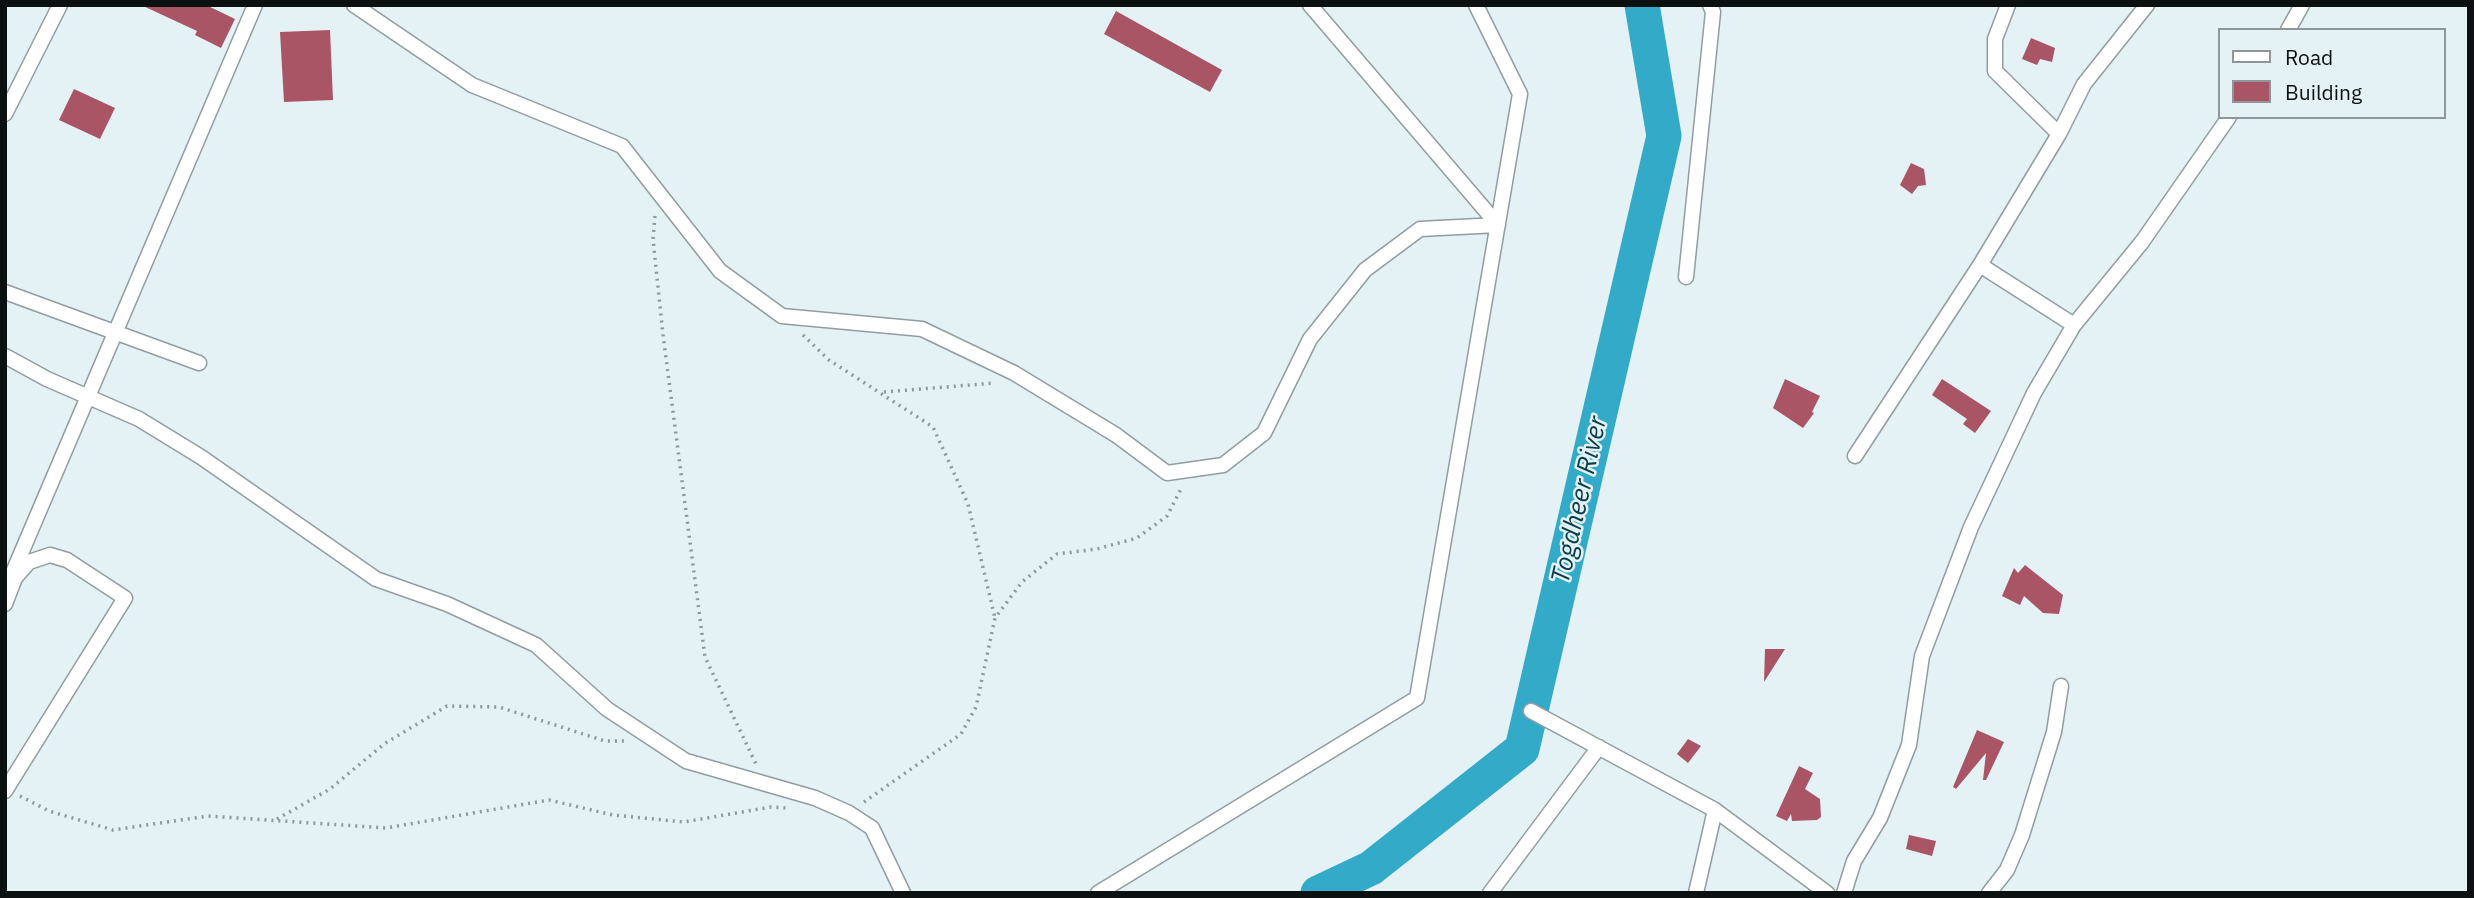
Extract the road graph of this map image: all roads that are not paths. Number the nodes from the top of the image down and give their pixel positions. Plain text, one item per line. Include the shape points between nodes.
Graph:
1 (61, 5) edge
2 (255, 5) edge
3 (354, 5) edge
4 (1310, 5) edge
5 (1476, 5) edge
6 (1710, 5) edge
7 (2008, 5) edge
8 (2147, 5) edge
9 (2302, 5) edge
10 (2289, 28) edge
11 (5, 114) edge
12 (2228, 119) edge
13 (2060, 134) junction
14 (1498, 225) junction
15 (1980, 265) junction
16 (1686, 277) dead end
17 (5, 292) edge
18 (2074, 325) junction
19 (115, 333) junction
20 (5, 356) edge
21 (199, 363) dead end
22 (88, 397) junction
23 (1855, 456) dead end
24 (5, 591) edge
25 (5, 604) edge
26 (2061, 686) dead end
27 (1531, 711) dead end
28 (1599, 747) junction
29 (5, 790) edge
30 (1715, 810) junction
31 (903, 893) edge
32 (1098, 893) edge
33 (1490, 893) edge
34 (1696, 893) edge
35 (1827, 893) edge
36 (1844, 893) edge
37 (1989, 893) edge

1 - 11 street
2 - 19 street
3 - 14 street via 472,85 622,146 720,271 782,316 922,329 1026,381 1116,435 1167,473 1223,465 1264,433 1310,340 1365,271 1420,229
4 - 14 street
5 - 14 street via 1520,94
6 - 16 street via 1713,12
7 - 13 street via 1995,39 1995,71
8 - 13 street via 2084,84
9 - 10 street
12 - 18 street via 2142,242
13 - 15 street
14 - 32 street via 1417,698
15 - 18 street
15 - 23 street
17 - 19 street
18 - 36 street via 2034,393 1971,527 1922,656 1909,744 1880,818 1854,861
19 - 21 street
19 - 22 street
20 - 22 street
22 - 24 street
22 - 31 street via 139,419 201,457 376,579 447,604 536,645 607,709 686,761 815,798 872,828
25 - 29 street via 15,578 29,562 50,555 67,560 125,598
26 - 37 street via 2054,732 2022,835 2007,870
27 - 28 street
28 - 30 street
28 - 33 street
30 - 34 street
30 - 35 street

